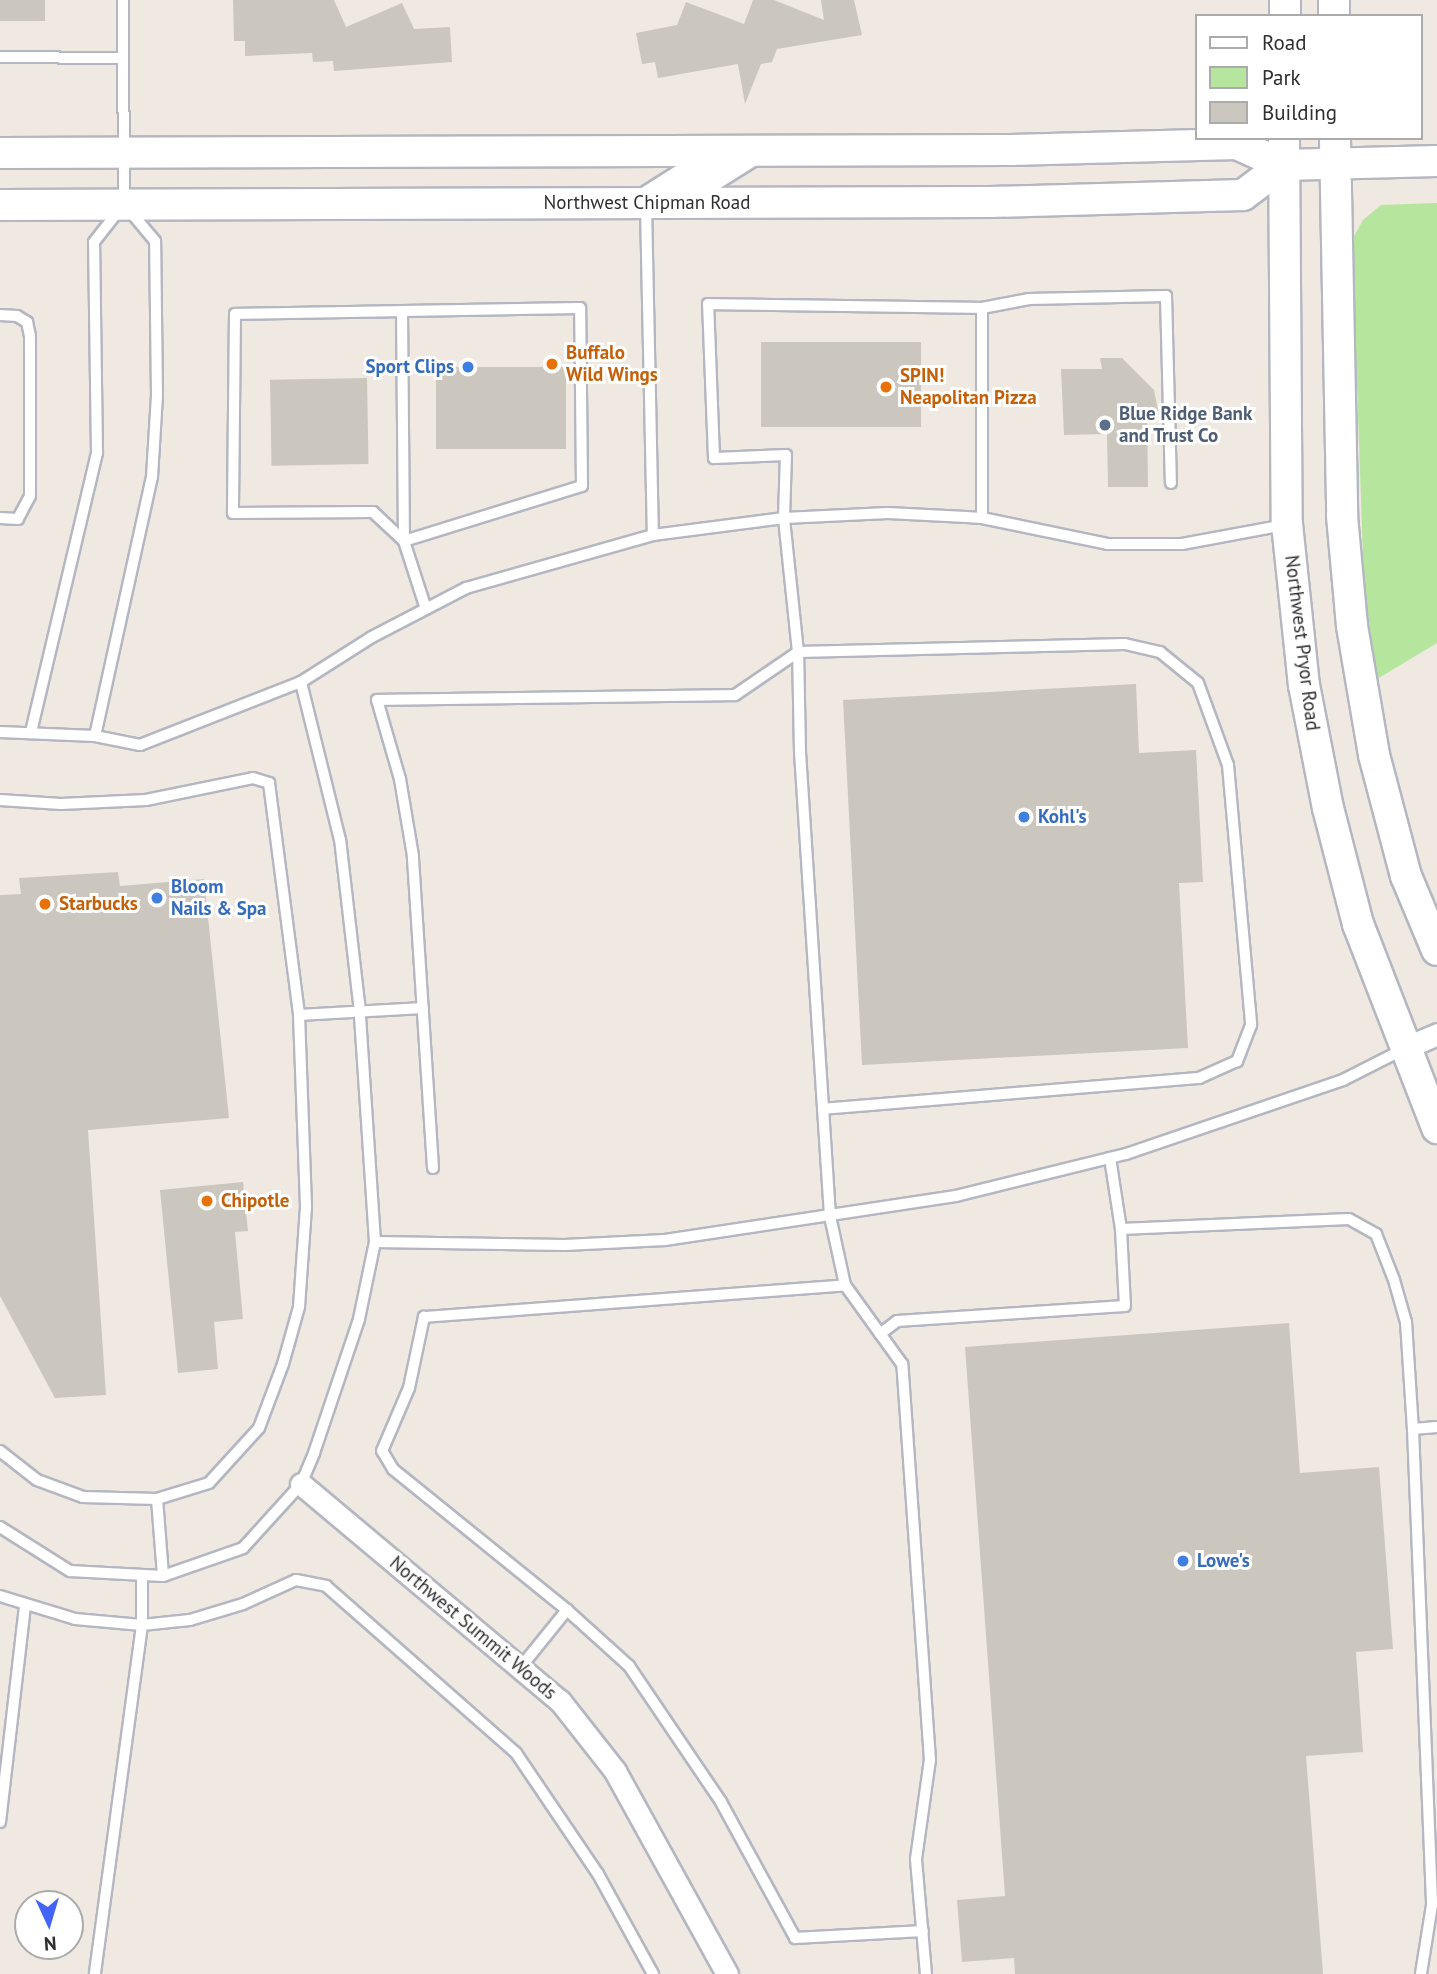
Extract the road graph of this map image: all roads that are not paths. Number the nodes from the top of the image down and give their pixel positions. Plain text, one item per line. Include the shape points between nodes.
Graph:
1 (122, 0) edge
2 (0, 57) edge
3 (122, 58) junction
4 (751, 150) junction
5 (1335, 151) edge
6 (122, 152) junction
7 (1284, 152) edge
8 (0, 153) edge
9 (1437, 161) edge
10 (646, 203) junction
11 (124, 204) junction
12 (0, 205) edge
13 (982, 308) junction
14 (402, 311) junction
15 (0, 316) edge
16 (1171, 483) dead end
17 (0, 518) edge
18 (785, 518) junction
19 (982, 518) junction
20 (1287, 524) junction
21 (653, 536) junction
22 (404, 541) junction
23 (426, 609) junction
24 (799, 652) junction
25 (301, 682) junction
26 (31, 732) junction
27 (0, 733) edge
28 (95, 736) junction
29 (0, 800) edge
30 (1437, 950) edge
31 (423, 1008) junction
32 (360, 1012) junction
33 (299, 1015) junction
34 (1437, 1034) edge
35 (1408, 1047) junction
36 (823, 1109) junction
37 (1437, 1128) edge
38 (1110, 1158) junction
39 (432, 1168) dead end
40 (830, 1216) junction
41 (1121, 1229) junction
42 (374, 1242) junction
43 (845, 1285) junction
44 (880, 1334) junction
45 (1437, 1427) edge
46 (1413, 1429) junction
47 (0, 1451) edge
48 (300, 1483) junction
49 (157, 1499) junction
50 (0, 1527) edge
51 (142, 1576) junction
52 (163, 1576) junction
53 (0, 1596) edge
54 (25, 1605) junction
55 (567, 1610) junction
56 (142, 1625) junction
57 (520, 1668) junction
58 (0, 1822) edge
59 (923, 1931) junction
60 (95, 1974) edge
61 (653, 1974) edge
62 (727, 1974) edge
63 (926, 1974) edge
64 (1421, 1974) edge

1 - 3 lane
2 - 3 lane
3 - 6 lane
4 - 6 main road
4 - 7 main road via 1237,144
4 - 10 main road via 711,176 687,177
5 - 7 main road
5 - 9 main road
5 - 30 main road via 1342,516 1352,626 1374,755 1406,876
6 - 8 main road
6 - 11 lane
7 - 10 main road, Northwest Chipman Road via 1243,195
7 - 20 main road, Northwest Pryor Road
10 - 11 main road, Northwest Chipman Road
10 - 21 lane
11 - 12 main road, Northwest Chipman Road
11 - 26 lane via 94,242 97,453
11 - 28 lane via 155,241 157,396 152,477
13 - 16 lane via 1029,299 1166,296
13 - 18 lane via 708,304 714,458 786,455
13 - 19 lane
14 - 22 lane
14 - 22 lane via 580,308 582,486
14 - 22 lane via 235,314 233,513 373,512
15 - 17 lane via 17,316 27,322 30,336 30,496 18,519
18 - 19 lane via 888,513
18 - 21 lane
18 - 24 lane
19 - 20 lane via 1107,544 1182,544
20 - 35 main road, Northwest Pryor Road via 1304,685 1328,808 1357,924
21 - 23 lane via 467,589
22 - 23 lane
23 - 25 lane
24 - 31 lane via 735,695 377,700 400,779 413,856
24 - 36 lane via 800,752
24 - 36 lane via 1125,644 1160,652 1198,683 1228,765 1251,1025 1237,1061 1199,1078
25 - 28 lane via 140,744
25 - 32 lane via 340,840
26 - 27 lane
26 - 28 lane
29 - 33 lane via 61,804 146,800 253,778 269,783
31 - 32 lane
31 - 39 lane
32 - 33 lane
32 - 42 lane
33 - 49 lane via 306,1207 299,1307 283,1364 259,1427 209,1483
34 - 35 street
35 - 37 main road, Northwest Pryor Road
35 - 38 lane via 1343,1080
36 - 40 lane
38 - 40 lane via 956,1196
38 - 41 lane
40 - 42 lane via 665,1240 565,1245
40 - 43 lane
41 - 44 lane via 1125,1306 897,1321
41 - 46 lane via 1349,1219 1376,1234 1406,1322
42 - 48 lane via 359,1319
43 - 44 lane
43 - 55 lane via 424,1317 409,1388 383,1451 393,1469
44 - 59 lane via 902,1364 930,1760 916,1859
45 - 46 lane
46 - 64 lane via 1432,1905
47 - 49 lane via 37,1480 83,1497
48 - 52 lane via 243,1548
48 - 57 street, Northwest Summit Woods
49 - 52 lane
50 - 51 lane via 70,1571
51 - 52 lane
51 - 56 lane
53 - 54 lane
54 - 56 lane via 75,1619
54 - 58 lane
55 - 57 lane
55 - 59 lane via 629,1666 675,1730 721,1802 795,1938
56 - 60 lane
56 - 61 lane via 190,1620 243,1604 296,1580 326,1586 516,1753 598,1874
57 - 62 street, Northwest Summit Woods via 560,1701 615,1771
59 - 63 lane

